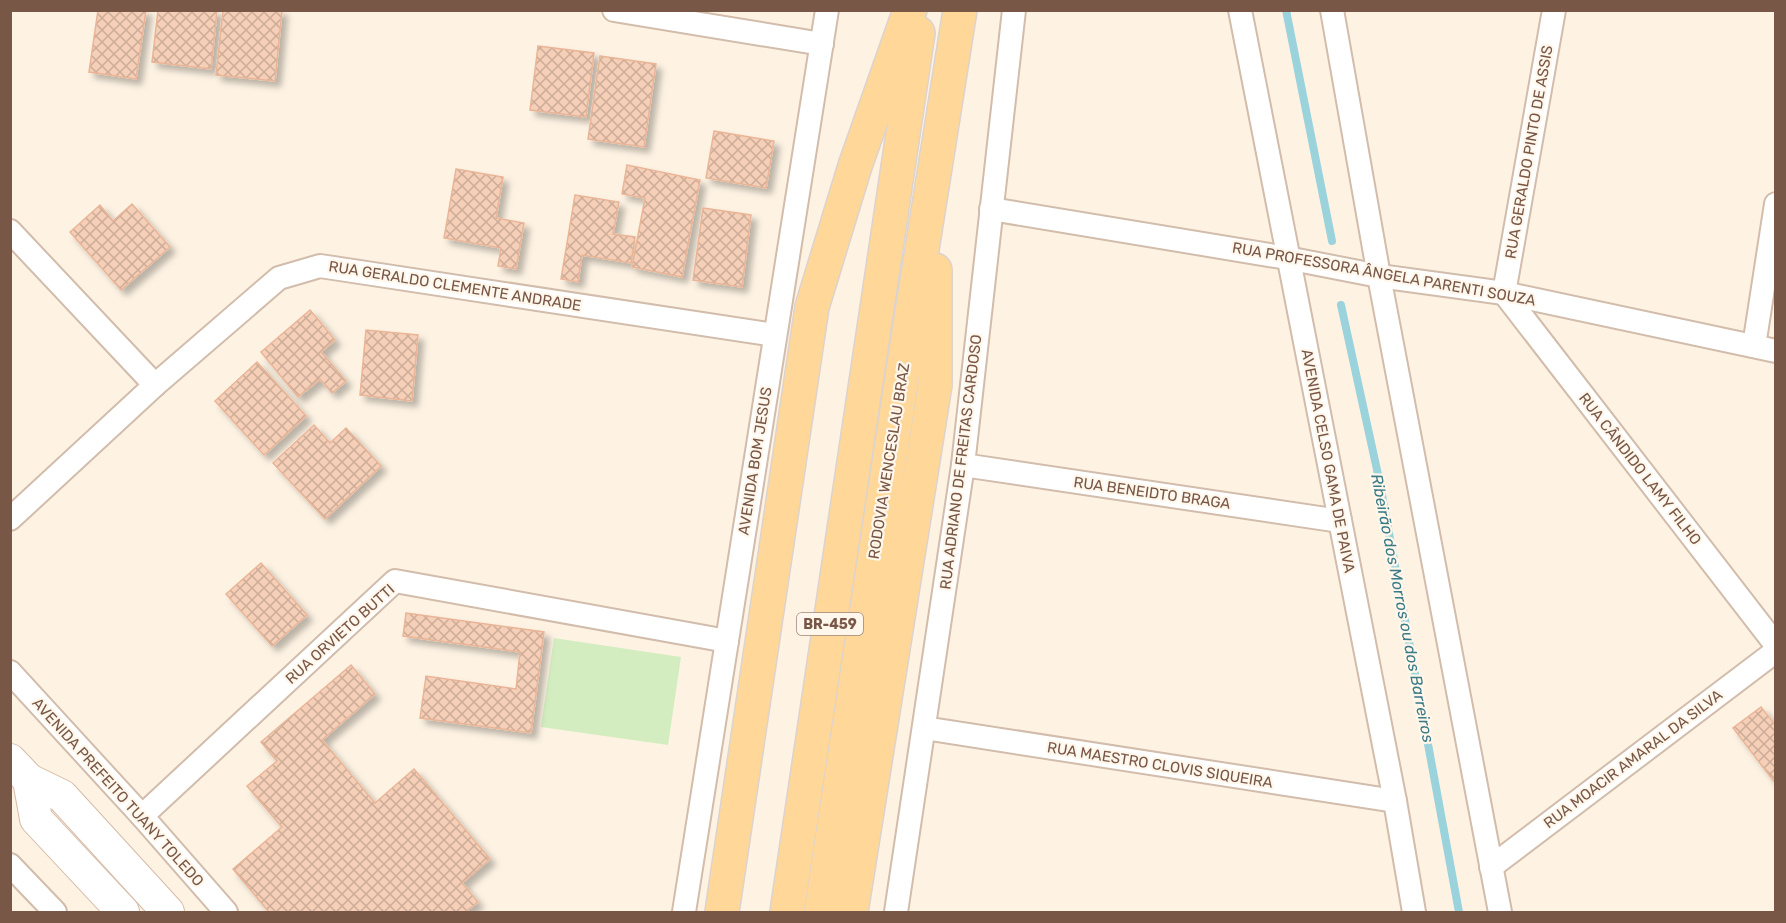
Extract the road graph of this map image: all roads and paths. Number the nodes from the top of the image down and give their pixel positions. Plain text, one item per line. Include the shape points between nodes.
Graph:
1 (614, 10) edge
2 (827, 10) edge
3 (910, 10) edge
4 (921, 10) edge
5 (961, 10) edge
6 (1014, 10) edge
7 (1240, 10) edge
8 (1332, 10) edge
9 (1554, 10) edge
10 (822, 44) junction
11 (1776, 204) edge
12 (991, 209) junction
13 (10, 231) edge
14 (1287, 258) junction
15 (1379, 276) junction
16 (1504, 292) junction
17 (775, 335) junction
18 (1765, 348) edge
19 (156, 385) junction
20 (963, 465) junction
21 (10, 519) edge
22 (1340, 521) junction
23 (727, 640) junction
24 (1776, 645) edge
25 (1776, 651) edge
26 (10, 672) edge
27 (924, 728) junction
28 (20, 770) edge
29 (1395, 801) junction
30 (142, 816) junction
31 (10, 865) edge
32 (1491, 867) junction
33 (55, 912) edge
34 (123, 912) edge
35 (168, 912) edge
36 (225, 912) edge
37 (684, 912) edge
38 (722, 912) edge
39 (787, 912) edge
40 (821, 912) edge
41 (851, 912) edge
42 (896, 912) edge
43 (1414, 912) edge
44 (1500, 912) edge

1 - 10 street
2 - 10 street, AVENIDA BOM JESUS
3 - 38 main road via 855,166 812,307
4 - 39 main road, BR-459
5 - 40 main road, RODOVIA WENCESLAU BRAZ / BR-459
5 - 41 main road via 936,216 935,385
6 - 12 street, RUA ADRIANO DE FREITAS CARDOSO
7 - 14 street, AVENIDA CELSO GAMA DE PAIVA
8 - 15 street
9 - 16 street, RUA GERALDO PINTO DE ASSIS
10 - 17 street, AVENIDA BOM JESUS
11 - 18 street
12 - 14 street, RUA PROFESSORA ÂNGELA PARENTI SOUZA
12 - 20 street, RUA ADRIANO DE FREITAS CARDOSO
13 - 19 street
14 - 15 street, RUA PROFESSORA ÂNGELA PARENTI SOUZA
14 - 22 street, AVENIDA CELSO GAMA DE PAIVA
15 - 16 street, RUA PROFESSORA ÂNGELA PARENTI SOUZA
15 - 32 street
16 - 18 street, RUA PROFESSORA ÂNGELA PARENTI SOUZA
16 - 24 street, RUA CÂNDIDO LAMY FILHO
17 - 19 street, RUA GERALDO CLEMENTE ANDRADE via 320,266 279,278
17 - 23 street, AVENIDA BOM JESUS
19 - 21 street, RUA GERALDO CLEMENTE ANDRADE
20 - 22 street, RUA BENEIDTO BRAGA
20 - 27 street, RUA ADRIANO DE FREITAS CARDOSO
22 - 29 street, AVENIDA CELSO GAMA DE PAIVA
23 - 30 street, RUA ORVIETO BUTTI via 395,581
23 - 37 street, AVENIDA BOM JESUS
25 - 32 street, RUA MOACIR AMARAL DA SILVA
26 - 30 street, AVENIDA PREFEITO TUANY TOLEDO
27 - 29 street, RUA MAESTRO CLOVIS SIQUEIRA
27 - 42 street, RUA ADRIANO DE FREITAS CARDOSO
28 - 34 main road via 36,819
28 - 35 main road via 62,796
29 - 43 street, AVENIDA CELSO GAMA DE PAIVA
30 - 36 street, AVENIDA PREFEITO TUANY TOLEDO
31 - 33 street
32 - 44 street

